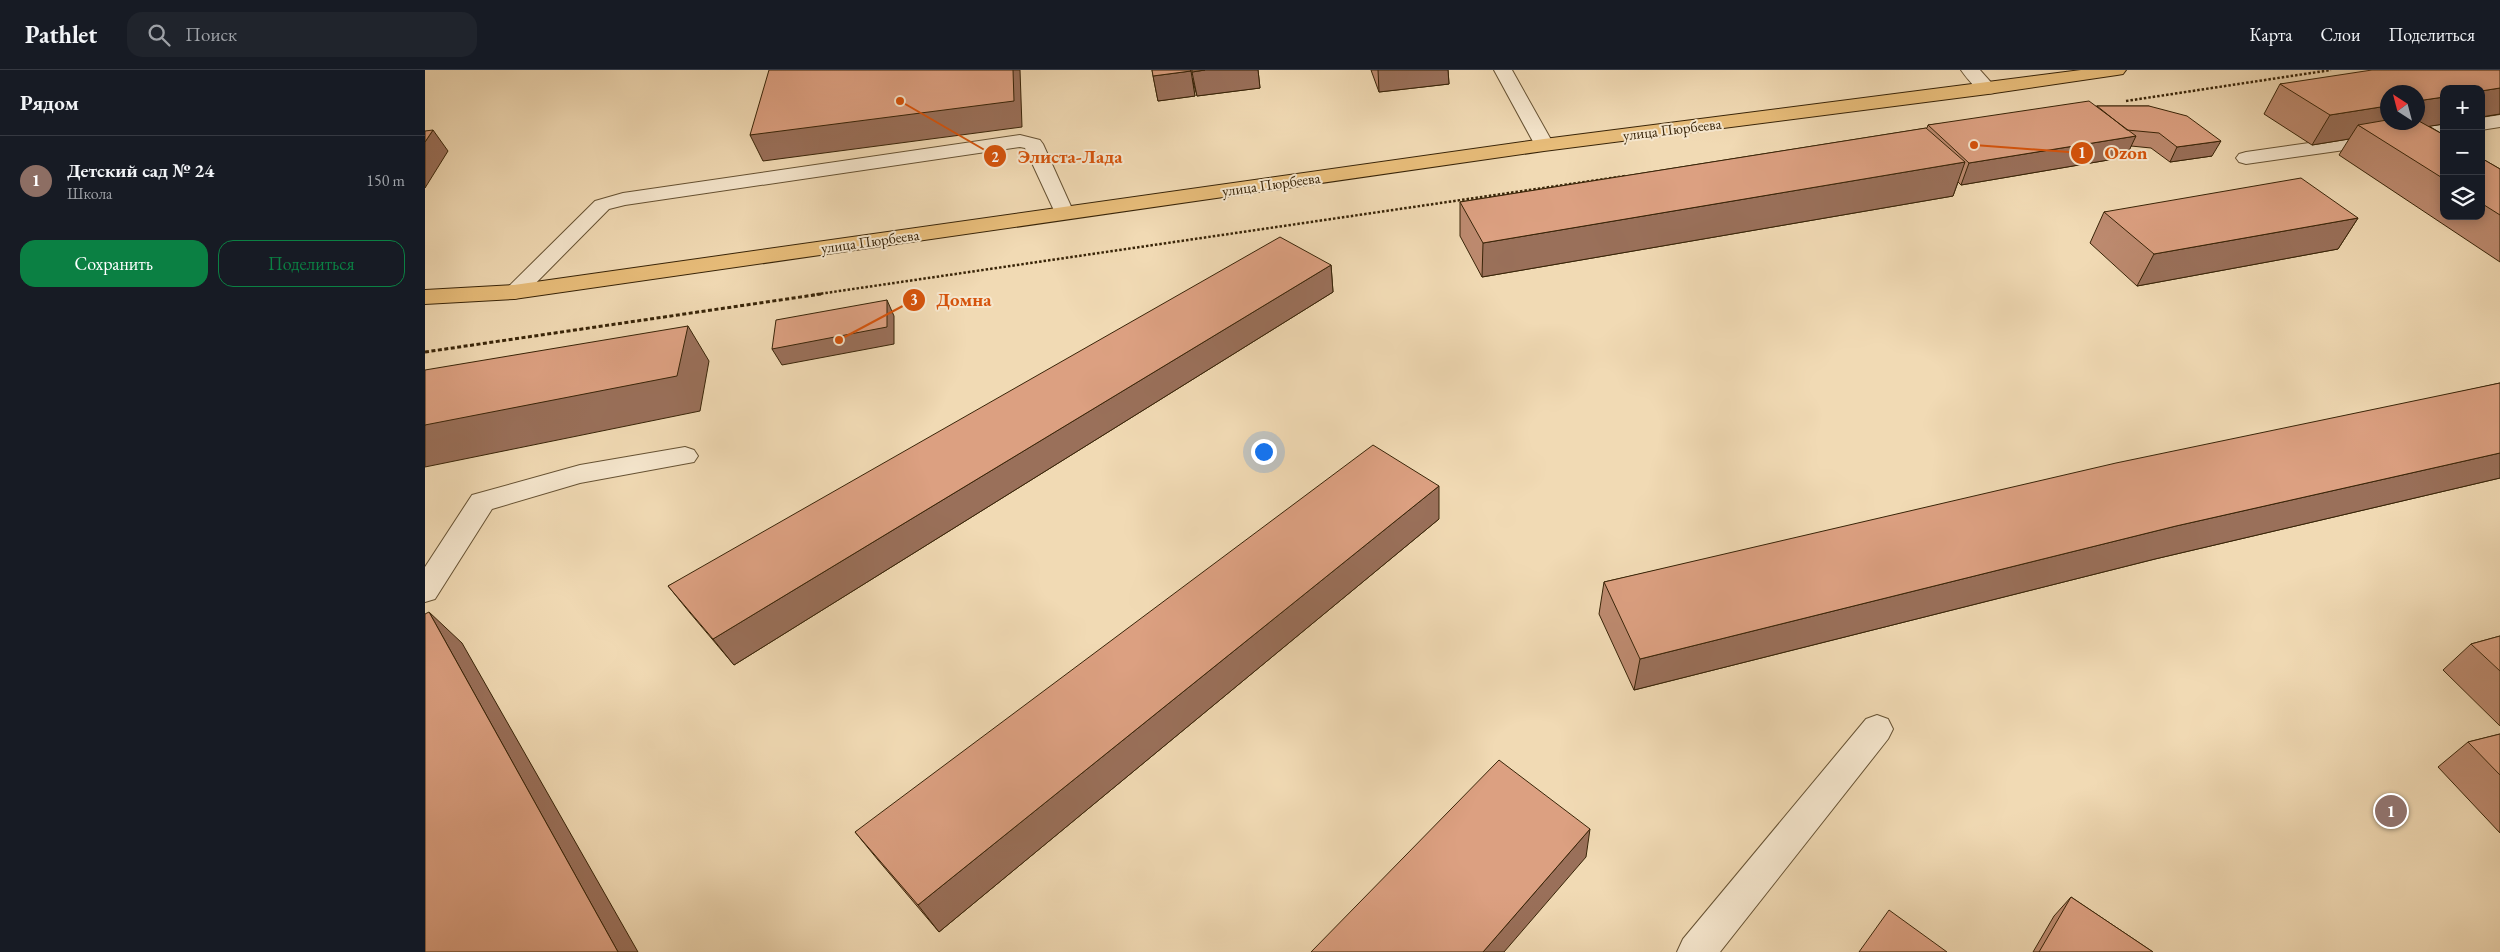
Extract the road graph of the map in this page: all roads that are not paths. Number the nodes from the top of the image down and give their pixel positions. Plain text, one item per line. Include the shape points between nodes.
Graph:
1 (1503, 70) edge
2 (1970, 70) edge
3 (2117, 70) edge
4 (1988, 89) junction
5 (2500, 122) edge
6 (2485, 124) edge
7 (2440, 131) edge
8 (2409, 136) junction
9 (1544, 145) junction
10 (2430, 148) edge
11 (2246, 158) dead end
12 (1064, 213) junction
13 (509, 292) junction
14 (425, 297) edge
15 (425, 306) edge
16 (685, 456) dead end
17 (425, 591) edge
18 (1877, 729) dead end
19 (1697, 952) edge

1 - 9 street
2 - 4 street
3 - 4 main road, улица Пюрбеева
4 - 9 main road, улица Пюрбеева
5 - 6 street
7 - 8 street
8 - 10 street
8 - 11 street
9 - 12 main road, улица Пюрбеева
12 - 13 main road, улица Пюрбеева
12 - 13 street via 1033,144 1020,141 623,199 602,206
13 - 14 main road, улица Пюрбеева
13 - 15 main road
16 - 17 street via 580,474 482,502
18 - 19 street

